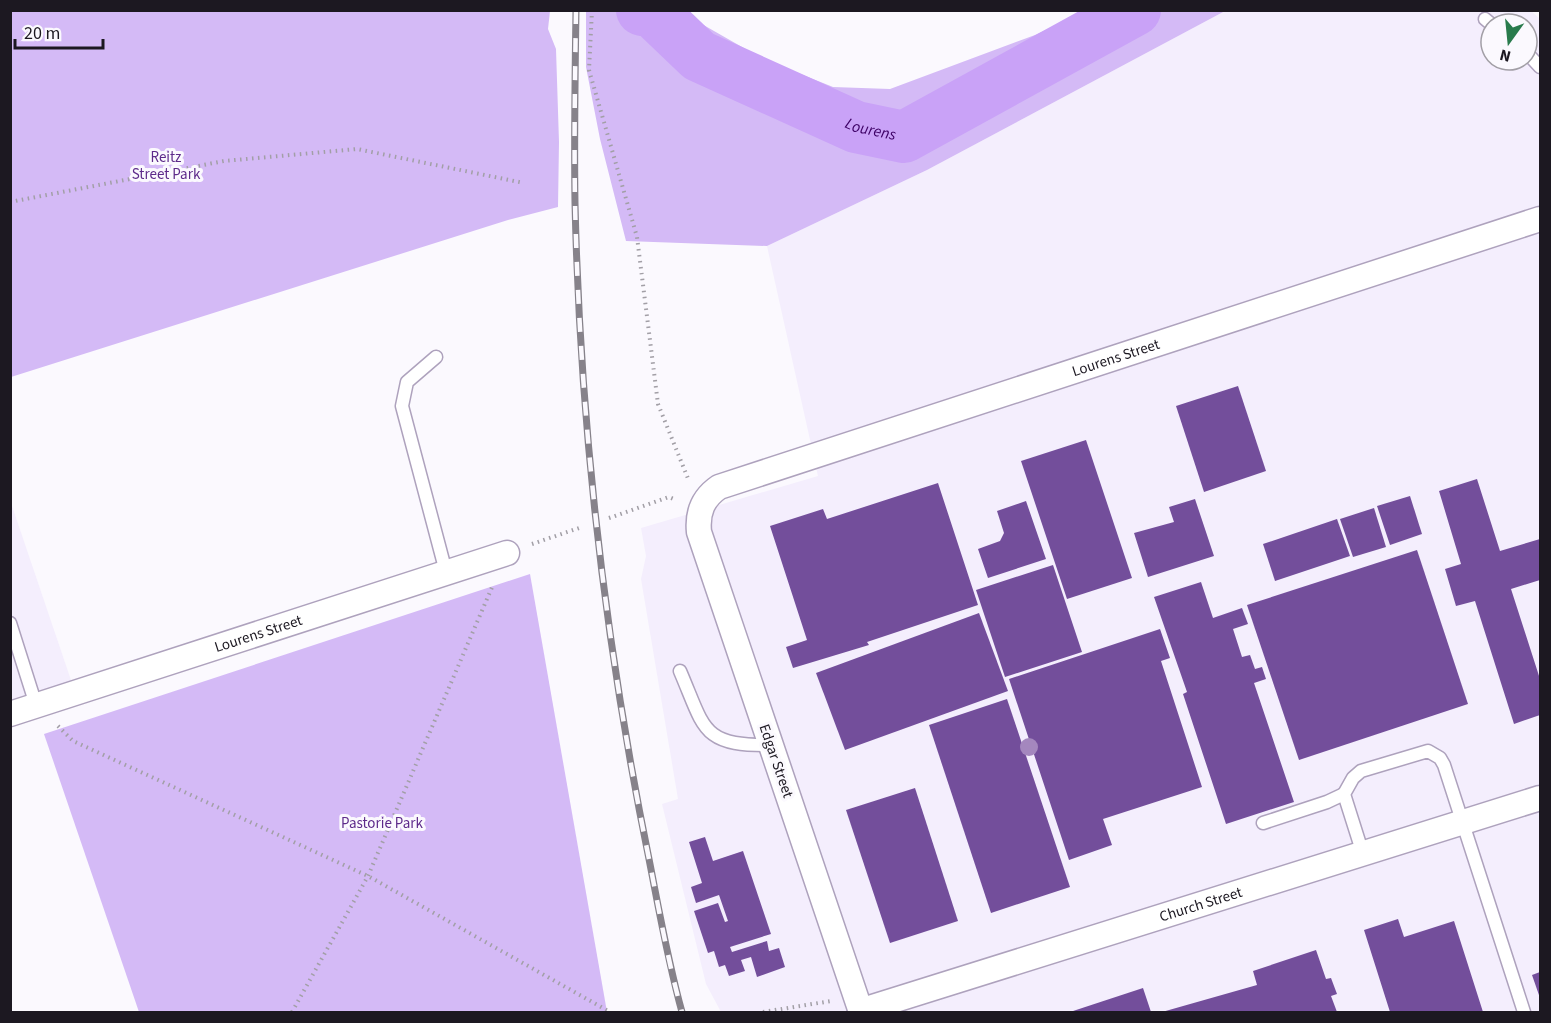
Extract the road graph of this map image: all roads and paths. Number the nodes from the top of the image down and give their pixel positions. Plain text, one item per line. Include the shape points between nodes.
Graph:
1 (592, 10) edge
2 (524, 183) dead end
3 (10, 202) edge
4 (1540, 219) edge
5 (436, 357) dead end
6 (700, 509) junction
7 (609, 518) dead end
8 (582, 527) dead end
9 (556, 536) dead end
10 (507, 553) joint
11 (446, 572) junction
12 (10, 623) edge
13 (680, 671) dead end
14 (36, 705) junction
15 (10, 714) edge
16 (771, 745) junction
17 (1344, 794) junction
18 (1540, 798) edge
19 (1263, 823) dead end
20 (1462, 823) junction
21 (1363, 854) junction
22 (368, 876) junction
23 (859, 1007) edge
24 (292, 1012) edge
25 (610, 1012) edge
26 (763, 1012) edge
27 (1524, 1012) edge

1 - 6 path via 589,70 637,237 658,404
2 - 3 path via 357,149 224,161
4 - 6 street, Lourens Street via 719,487
5 - 11 lane via 407,382 402,406
6 - 7 path via 669,497
6 - 16 street, Edgar Street via 699,532
8 - 9 path
10 - 11 street, Lourens Street
10 - 22 path
11 - 14 street, Lourens Street
12 - 14 lane
13 - 16 lane via 700,717 721,742
14 - 15 street, Lourens Street
14 - 22 path via 73,741
16 - 23 street, Edgar Street
17 - 19 lane
17 - 20 lane via 1361,771 1428,751 1444,765
17 - 21 lane
18 - 20 street, Church Street
20 - 21 street, Church Street
20 - 27 lane
21 - 23 street, Church Street
22 - 24 path
22 - 25 path
23 - 26 path

